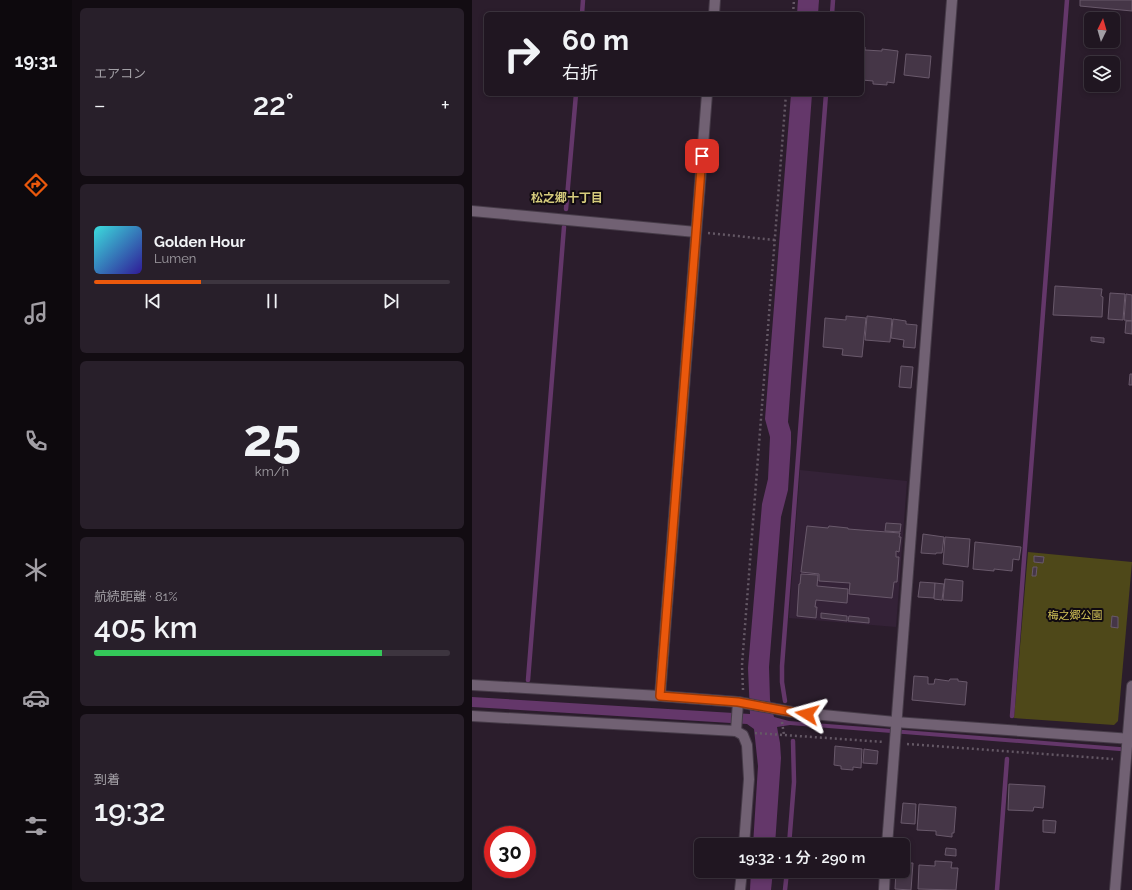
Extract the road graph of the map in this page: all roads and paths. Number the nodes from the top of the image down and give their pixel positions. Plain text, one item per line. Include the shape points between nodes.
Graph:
1 (715, 0) edge
2 (794, 0) edge
3 (952, 0) edge
4 (714, 12) edge
5 (793, 12) edge
6 (707, 96) edge
7 (786, 96) edge
8 (472, 211) edge
9 (696, 232) junction
10 (775, 240) junction
11 (472, 685) edge
12 (1132, 686) edge
13 (660, 696) junction
14 (741, 704) junction
15 (472, 716) edge
16 (895, 722) junction
17 (736, 729) junction
18 (784, 729) dead end
19 (749, 733) dead end
20 (784, 735) junction
21 (894, 740) junction
22 (1129, 740) edge
23 (1126, 758) junction
24 (745, 838) edge
25 (887, 838) edge
26 (741, 878) edge
27 (885, 878) edge
28 (740, 890) edge
29 (884, 890) edge
30 (1115, 890) edge

1 - 4 street
2 - 5 path
3 - 16 street
6 - 9 street
7 - 10 path
8 - 9 street
9 - 10 path
9 - 13 street
10 - 14 path
11 - 13 street
12 - 22 street
13 - 14 street
14 - 16 street via 792,712
14 - 17 street
15 - 17 street
16 - 21 street
16 - 22 street
17 - 24 street via 743,735 747,745 749,779
18 - 20 path
19 - 20 path
20 - 21 path
21 - 23 path
21 - 25 street
22 - 23 street
23 - 30 street
26 - 28 street
27 - 29 street

